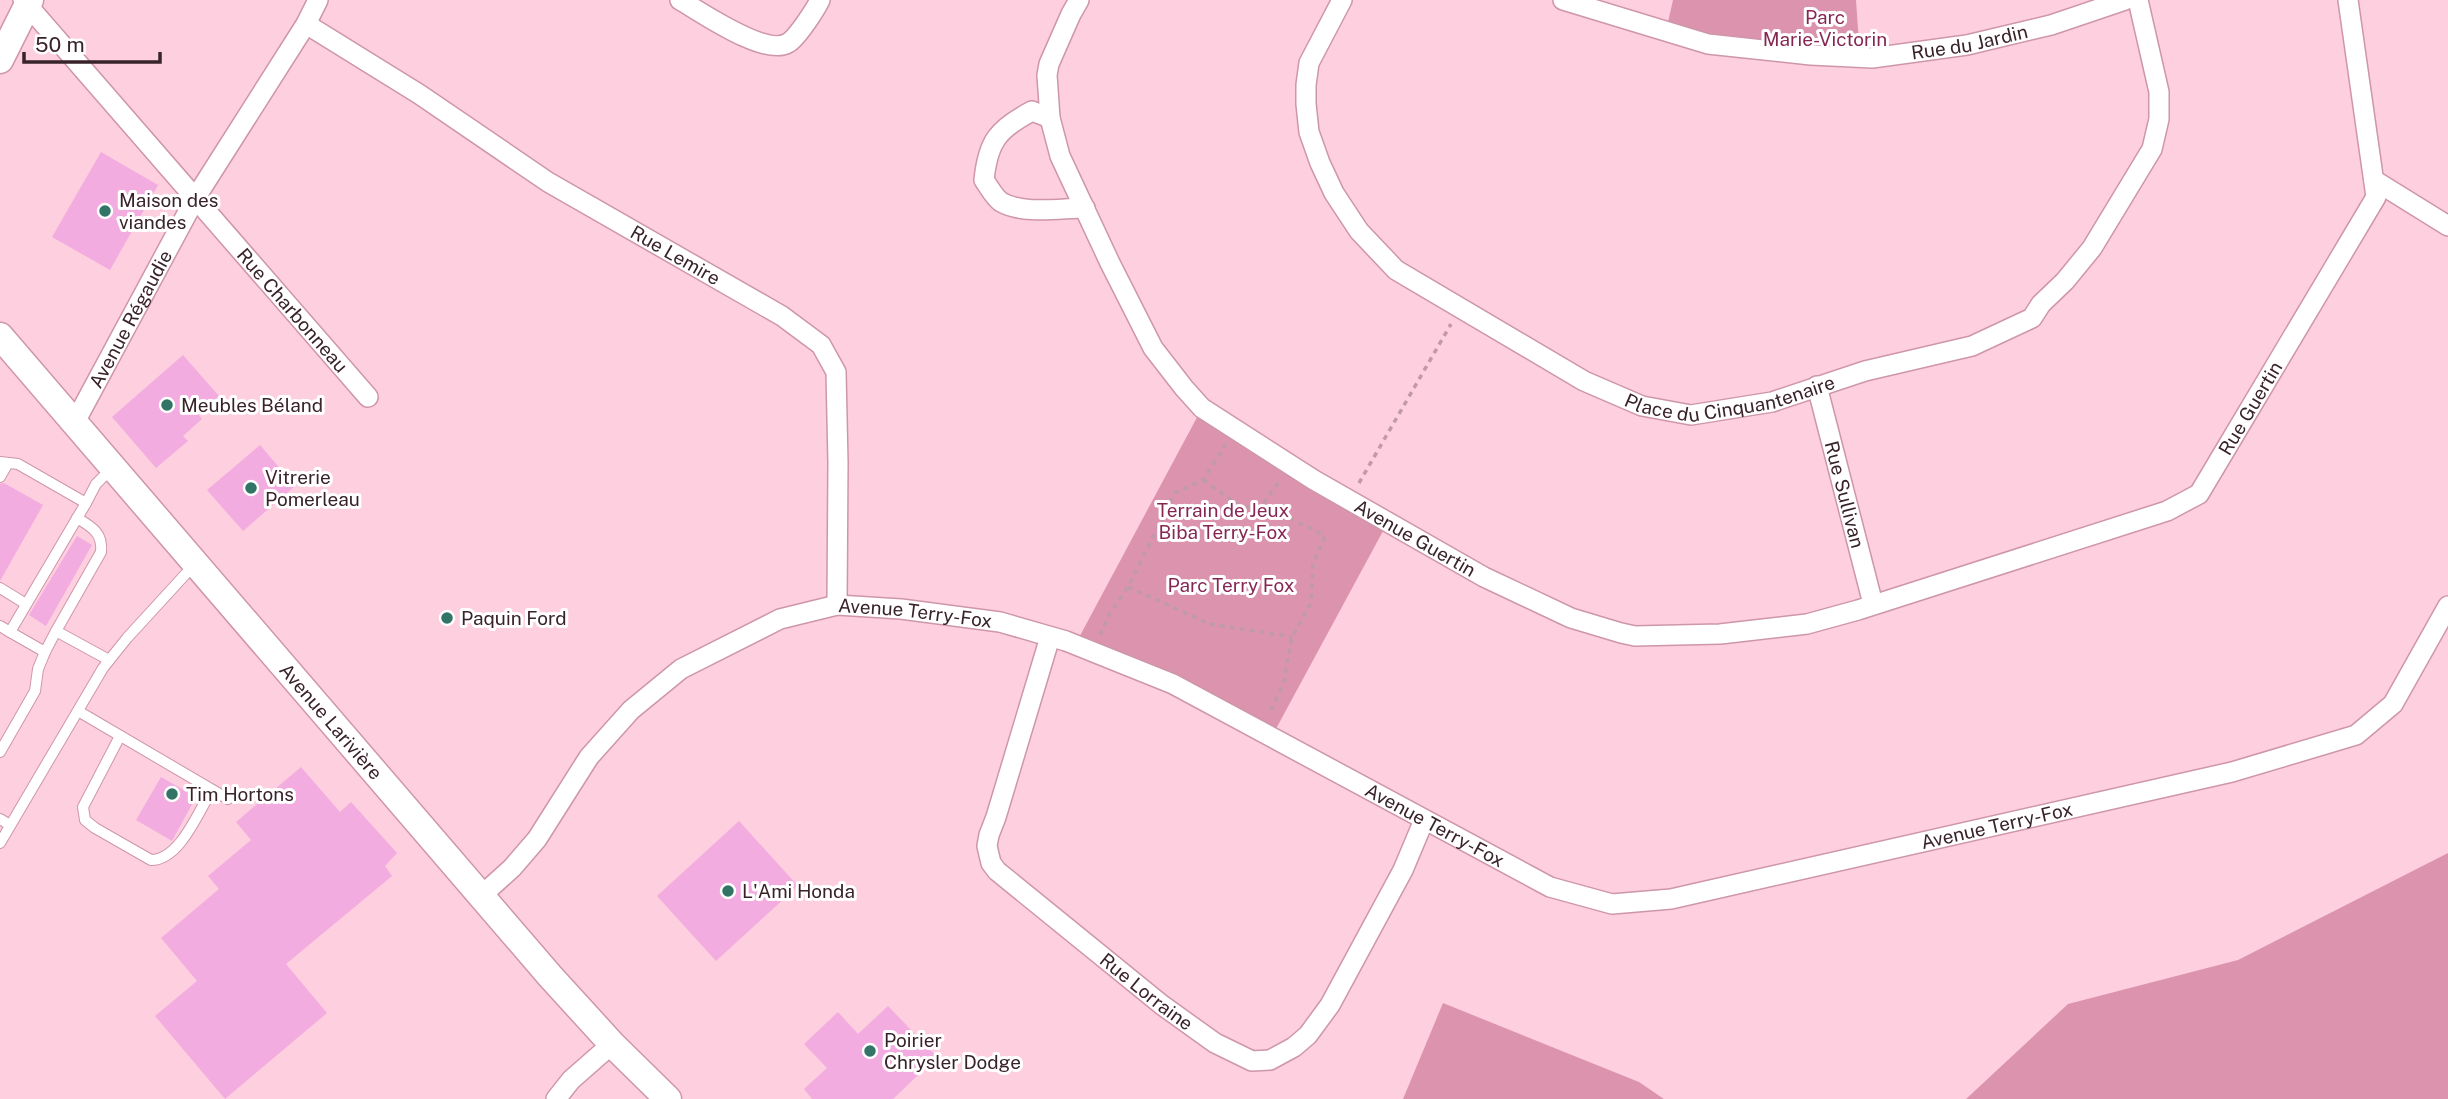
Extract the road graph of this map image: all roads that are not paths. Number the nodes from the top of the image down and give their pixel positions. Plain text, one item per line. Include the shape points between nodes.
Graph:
1 (318, 0) edge
2 (680, 0) edge
3 (820, 0) edge
4 (1079, 0) edge
5 (1342, 0) edge
6 (1563, 0) edge
7 (2126, 0) edge
8 (2138, 0) edge
9 (2348, 0) edge
10 (27, 2) edge
11 (306, 24) junction
12 (0, 60) edge
13 (1050, 118) junction
14 (2374, 180) junction
15 (196, 197) junction
16 (1086, 208) junction
17 (2448, 226) edge
18 (0, 336) edge
19 (1817, 386) junction
20 (368, 397) dead end
21 (75, 422) junction
22 (4, 462) edge
23 (113, 467) junction
24 (0, 477) edge
25 (86, 503) junction
26 (77, 517) junction
27 (196, 563) junction
28 (0, 589) edge
29 (26, 604) junction
30 (1872, 604) junction
31 (837, 605) junction
32 (2448, 606) edge
33 (0, 626) edge
34 (56, 631) junction
35 (10, 632) junction
36 (1049, 637) junction
37 (45, 652) junction
38 (109, 660) junction
39 (78, 711) junction
40 (120, 736) junction
41 (0, 751) edge
42 (212, 790) junction
43 (228, 799) dead end
44 (0, 819) edge
45 (1424, 820) junction
46 (10, 825) junction
47 (0, 843) edge
48 (481, 895) junction
49 (612, 1044) junction
50 (556, 1099) edge
51 (668, 1099) edge

1 - 11 street, Avenue Régaudie
2 - 3 street via 744,37 779,46 790,42
4 - 13 street, Avenue Guertin via 1049,64
5 - 19 street, Place du Cinquantenaire via 1309,63 1309,132 1334,193 1359,231 1396,270 1584,381 1642,406 1691,415 1772,402
6 - 7 street, Rue du Jardin via 1708,44 1860,58 1967,45 2051,25
8 - 19 street, Place du Cinquantenaire via 2159,92 2152,149 2092,248 2065,281 2032,318 1972,346
9 - 14 street, Rue Guertin
10 - 12 main road
10 - 15 street, Rue Charbonneau
11 - 15 street, Avenue Régaudie
11 - 31 street, Rue Lemire via 548,182 782,316 821,345 836,372
13 - 16 street, Avenue Guertin via 1060,156
13 - 16 street via 1032,110 999,132 990,146 984,180 999,201 1009,205
14 - 17 street
14 - 30 street, Rue Guertin via 2376,197 2199,494 2166,511
15 - 20 street, Rue Charbonneau
15 - 21 street, Avenue Régaudie
16 - 30 street, Avenue Guertin via 1153,348 1202,408 1485,577 1571,618 1635,636 1720,634 1807,624
18 - 21 main road, Avenue Larivière
19 - 30 street, Rue Sullivan
21 - 23 main road, Avenue Larivière
22 - 24 lane
22 - 25 lane via 18,464
23 - 25 lane
23 - 27 main road, Avenue Larivière
25 - 26 lane
26 - 29 lane
26 - 34 lane via 99,533 101,552
27 - 38 lane
27 - 48 main road, Avenue Larivière
28 - 29 lane
29 - 35 lane
31 - 36 street, Avenue Terry-Fox via 1000,622
31 - 48 street, Avenue Terry-Fox via 780,620 681,669 640,702 589,757 537,839
32 - 45 street, Avenue Terry-Fox via 2393,704 2356,735 2232,772 1671,899 1612,904 1550,887
33 - 35 lane
34 - 37 lane
34 - 38 lane
35 - 37 lane
36 - 45 street, Avenue Terry-Fox via 1173,684
36 - 45 street, Rue Lorraine via 989,835 991,863 1163,1005 1237,1055 1252,1061 1270,1060 1308,1035 1330,1005 1403,870
37 - 41 lane via 36,691
38 - 39 lane
39 - 40 lane
39 - 46 lane
40 - 42 lane
40 - 42 lane via 83,807 85,820 95,828 151,860 161,860 181,842
42 - 43 lane
44 - 46 lane
46 - 47 lane
48 - 49 main road, Avenue Larivière
49 - 50 street
49 - 51 main road, Avenue Larivière

